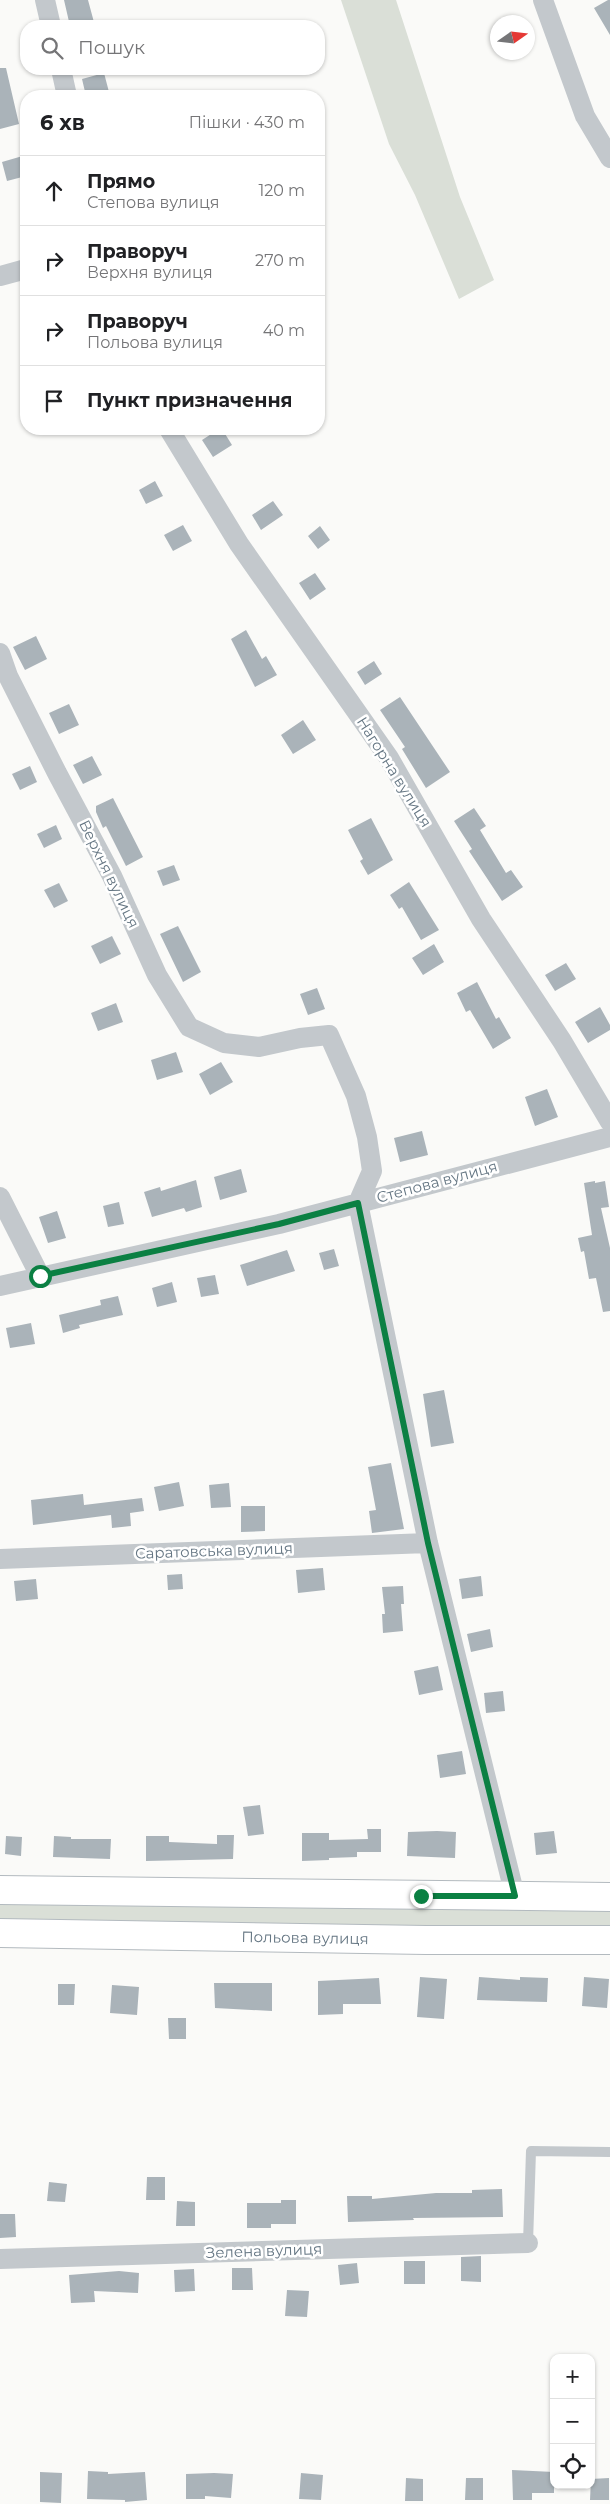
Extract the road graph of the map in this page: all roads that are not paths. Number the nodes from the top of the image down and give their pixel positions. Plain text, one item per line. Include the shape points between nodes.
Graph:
1 (45, 0) edge
2 (543, 0) edge
3 (50, 20) edge
4 (62, 75) edge
5 (65, 90) edge
6 (610, 158) edge
7 (20, 271) edge
8 (0, 276) edge
9 (173, 435) edge
10 (0, 653) edge
11 (610, 1122) edge
12 (610, 1137) edge
13 (0, 1198) edge
14 (358, 1203) junction
15 (40, 1276) junction
16 (0, 1286) edge
17 (428, 1543) junction
18 (0, 1559) edge
19 (0, 1890) edge
20 (515, 1896) junction
21 (610, 1897) edge
22 (0, 1933) edge
23 (610, 1940) edge
24 (610, 2152) edge
25 (528, 2243) joint
26 (0, 2260) edge

1 - 3 street
2 - 6 street via 585,116
4 - 5 street
7 - 8 street
9 - 11 street, Нагорна вулиця via 239,544 388,758 481,919 562,1041
10 - 14 street, Верхня вулиця via 8,676 112,876 157,975 189,1027 224,1043 259,1047 300,1038 329,1036 356,1096 367,1136 372,1171
12 - 14 street, Степова вулиця
13 - 15 street
14 - 15 street, Степова вулиця via 279,1224
14 - 17 street
15 - 16 street, Степова вулиця
17 - 18 street, Саратовська вулиця
17 - 20 street
19 - 20 main road
20 - 21 main road
22 - 23 main road, Польова вулиця
24 - 25 lane via 530,2151
25 - 26 street, Зелена вулиця

